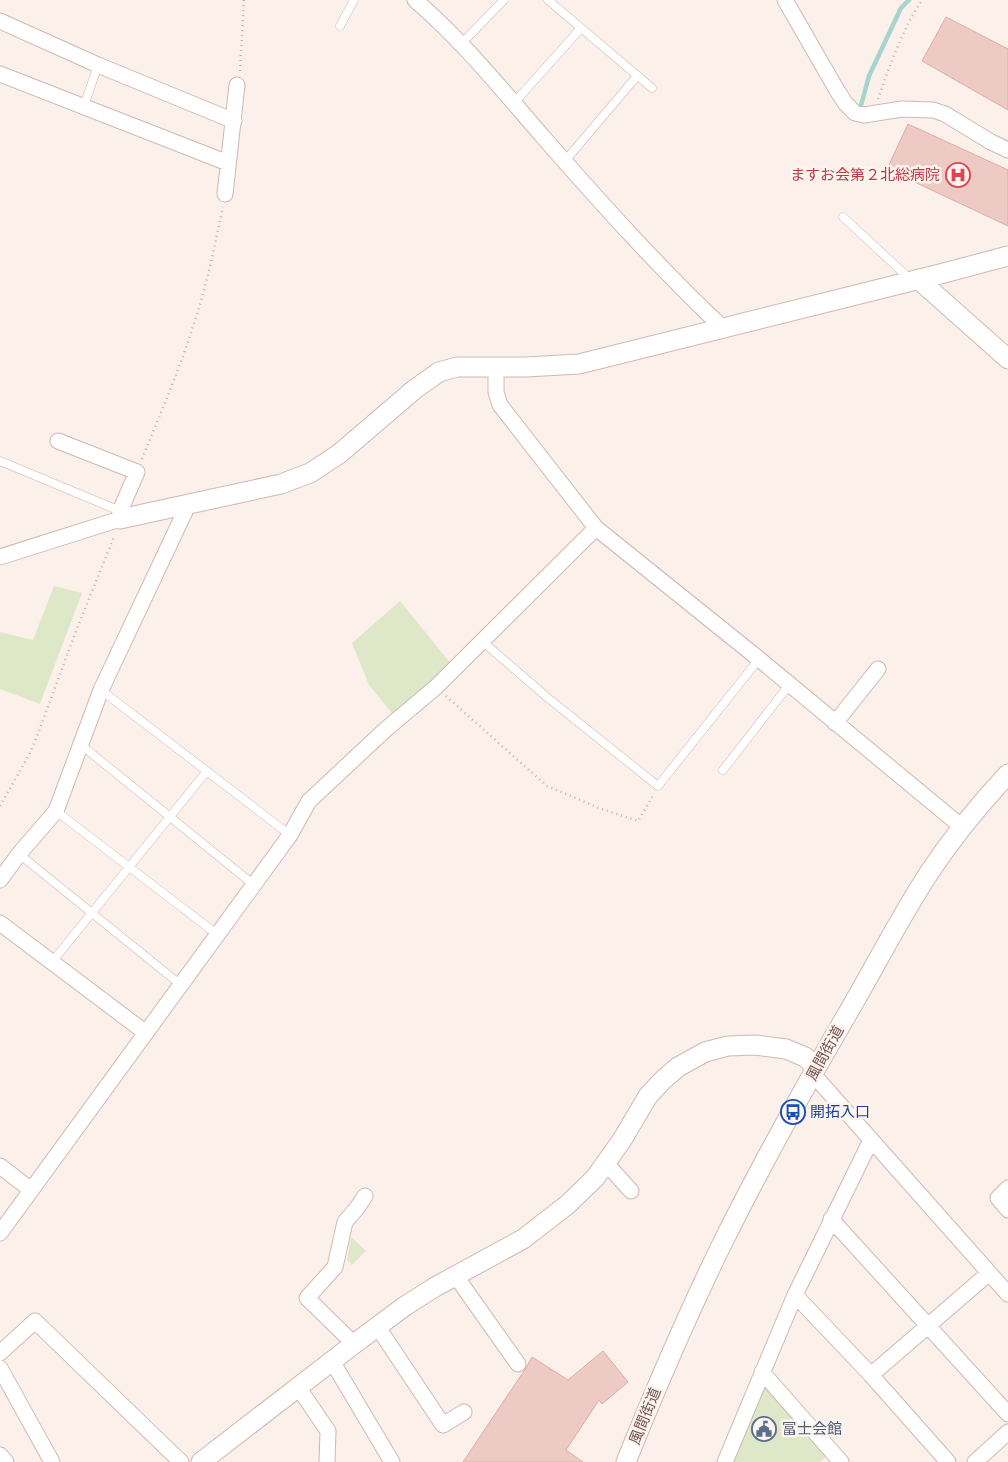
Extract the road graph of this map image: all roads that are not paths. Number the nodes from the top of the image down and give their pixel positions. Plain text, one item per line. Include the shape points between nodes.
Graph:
1 (354, 0) edge
2 (504, 0) edge
3 (548, 0) edge
4 (785, 0) edge
5 (422, 3) edge
6 (0, 21) edge
7 (340, 26) dead end
8 (581, 28) junction
9 (461, 44) junction
10 (98, 65) junction
11 (0, 74) edge
12 (637, 76) junction
13 (237, 85) road end
14 (652, 88) dead end
15 (514, 103) junction
16 (84, 106) junction
17 (234, 121) junction
18 (1008, 150) edge
19 (565, 161) junction
20 (228, 163) junction
21 (225, 194) road end
22 (843, 217) dead end
23 (1008, 256) edge
24 (914, 280) junction
25 (724, 329) junction
26 (1008, 359) edge
27 (496, 367) junction
28 (58, 441) dead end
29 (0, 461) edge
30 (189, 503) junction
31 (120, 515) junction
32 (596, 528) junction
33 (0, 557) edge
34 (482, 641) junction
35 (759, 659) junction
36 (878, 669) dead end
37 (789, 685) junction
38 (101, 690) junction
39 (835, 723) junction
40 (80, 744) junction
41 (723, 770) dead end
42 (207, 771) junction
43 (1008, 774) edge
44 (56, 811) junction
45 (170, 817) junction
46 (962, 828) junction
47 (290, 836) junction
48 (19, 854) junction
49 (129, 867) junction
50 (0, 880) edge
51 (254, 885) junction
52 (92, 913) junction
53 (0, 923) edge
54 (218, 935) junction
55 (52, 962) junction
56 (181, 985) junction
57 (146, 1033) junction
58 (814, 1072) junction
59 (871, 1140) junction
60 (606, 1162) junction
61 (0, 1166) edge
62 (1008, 1188) edge
63 (32, 1190) junction
64 (632, 1191) dead end
65 (365, 1196) dead end
66 (1008, 1210) edge
67 (831, 1219) junction
68 (0, 1233) edge
69 (989, 1273) junction
70 (455, 1276) junction
71 (1008, 1294) edge
72 (794, 1295) junction
73 (378, 1326) junction
74 (928, 1327) junction
75 (354, 1344) junction
76 (0, 1353) edge
77 (332, 1361) junction
78 (518, 1364) dead end
79 (0, 1368) edge
80 (762, 1372) junction
81 (871, 1375) junction
82 (298, 1387) junction
83 (464, 1412) dead end
84 (1008, 1414) edge
85 (1008, 1432) edge
86 (0, 1455) edge
87 (211, 1459) edge
88 (6, 1462) edge
89 (52, 1462) edge
90 (181, 1462) edge
91 (327, 1462) edge
92 (392, 1462) edge
93 (626, 1462) edge
94 (725, 1462) edge
95 (842, 1462) edge
96 (948, 1462) edge
97 (975, 1462) edge

1 - 7 lane
2 - 9 lane
3 - 8 lane
4 - 18 street via 846,104 855,112 864,115 902,109 932,110 945,114
5 - 9 street
6 - 10 street
8 - 12 lane
8 - 15 lane
9 - 15 street
10 - 16 lane
10 - 17 street
11 - 16 street
12 - 14 lane
12 - 19 lane
13 - 17 street
15 - 19 street
16 - 20 street
17 - 20 street
19 - 25 street via 678,285
20 - 21 street
22 - 24 lane
23 - 24 street
24 - 25 street
24 - 26 street
25 - 27 street via 579,364
27 - 30 street via 457,367 439,372 339,454 310,473 281,484
27 - 32 street via 496,392 500,405
28 - 31 street via 137,472
29 - 31 lane
30 - 31 street
30 - 38 street
31 - 33 street
32 - 34 street
32 - 35 street
34 - 35 lane via 658,786
34 - 47 street via 309,801
35 - 37 street
36 - 39 street
37 - 39 street
37 - 41 lane
38 - 40 street
38 - 42 lane
39 - 46 street
40 - 44 street
40 - 45 lane
42 - 45 lane
42 - 47 lane
43 - 46 street, 風間街道
44 - 48 street
44 - 49 lane
45 - 49 lane
45 - 51 lane
46 - 58 street, 風間街道 via 906,909
47 - 51 street
48 - 50 street
48 - 52 lane
49 - 52 lane
49 - 54 lane
51 - 54 street
52 - 55 lane
52 - 56 lane
53 - 55 street
54 - 56 street
55 - 57 street
56 - 57 street
57 - 63 street
58 - 59 street
58 - 60 street via 805,1057 786,1049 728,1046 706,1052 678,1067 648,1096
58 - 93 street, 風間街道 via 720,1248 664,1369
59 - 67 street
59 - 69 street
60 - 64 street
60 - 70 street via 595,1178 567,1205 523,1239
61 - 63 street
62 - 66 street via 998,1198
63 - 68 street
65 - 75 street via 345,1222 335,1267 306,1298
67 - 72 street
67 - 74 street
69 - 71 street
69 - 74 street
70 - 73 street
70 - 78 street
72 - 80 street
72 - 81 street
73 - 75 street
73 - 83 street via 443,1425
74 - 81 street
74 - 84 street
75 - 77 street
76 - 90 street via 35,1321
77 - 82 street
77 - 92 street
79 - 89 street
80 - 94 street
80 - 95 street
81 - 96 street
82 - 87 street
82 - 91 street via 328,1432
85 - 97 street
86 - 88 street

